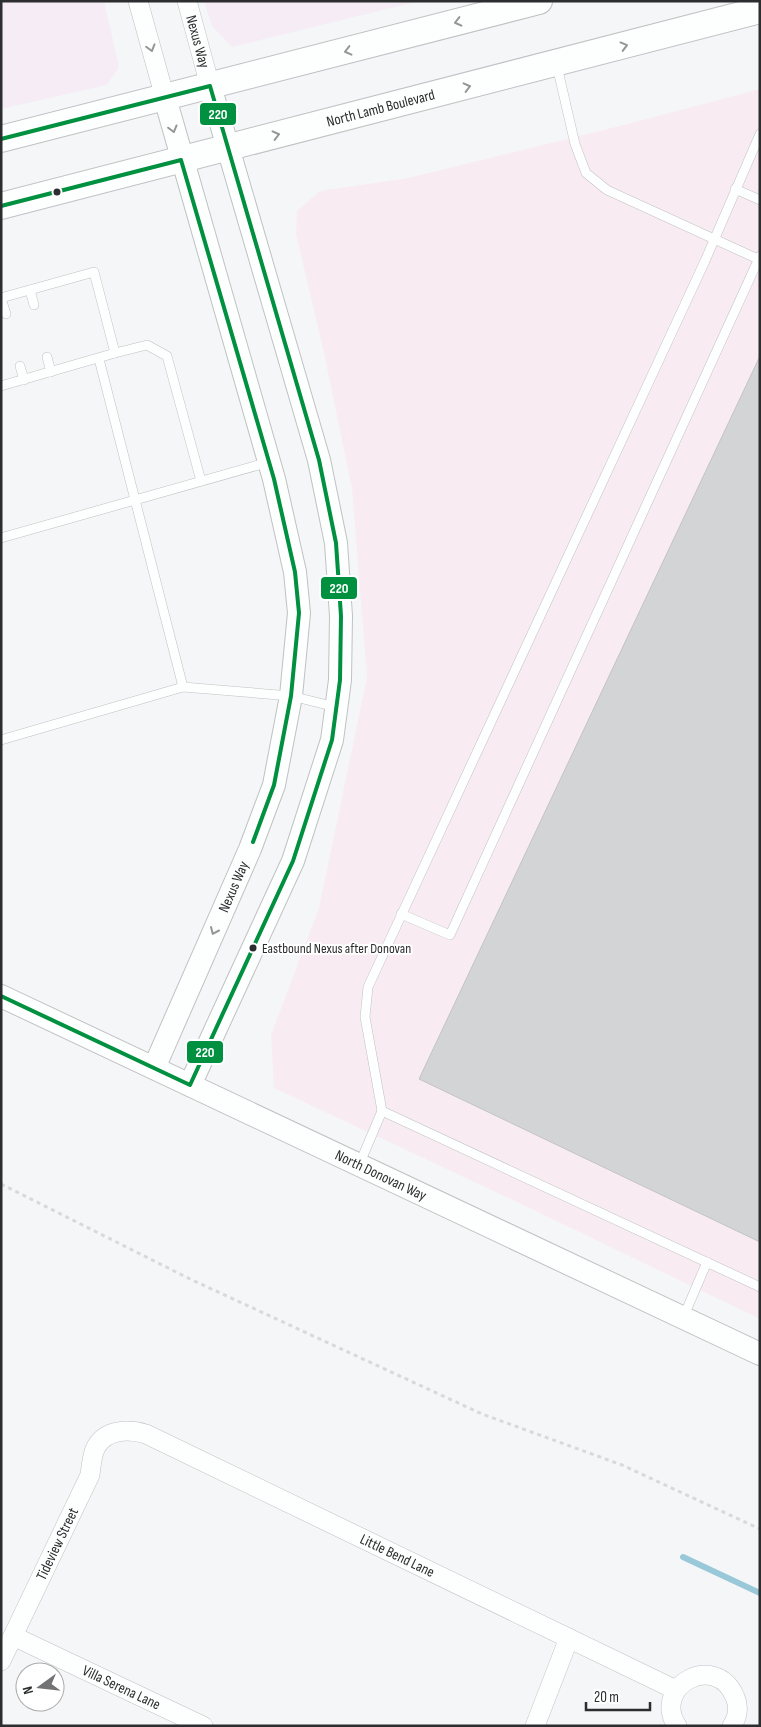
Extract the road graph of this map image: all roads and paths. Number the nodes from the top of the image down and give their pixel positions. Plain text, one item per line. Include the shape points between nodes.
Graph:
1 (138, 1) edge
2 (187, 1) edge
3 (539, 1) edge
4 (760, 10) edge
5 (556, 64) junction
6 (210, 86) junction
7 (165, 98) junction
8 (760, 134) edge
9 (1, 140) edge
10 (228, 148) junction
11 (182, 160) junction
12 (735, 189) junction
13 (760, 200) edge
14 (1, 206) edge
15 (714, 239) junction
16 (759, 257) edge
17 (30, 290) junction
18 (34, 306) dead end
19 (6, 314) dead end
20 (115, 353) junction
21 (47, 357) dead end
22 (99, 359) junction
23 (20, 366) dead end
24 (51, 372) junction
25 (24, 380) junction
26 (1, 386) edge
27 (269, 462) junction
28 (201, 481) junction
29 (137, 499) junction
30 (1, 538) edge
31 (183, 687) junction
32 (291, 696) junction
33 (336, 707) junction
34 (1, 740) edge
35 (401, 914) junction
36 (1, 996) edge
37 (154, 1068) junction
38 (190, 1085) junction
39 (382, 1111) junction
40 (359, 1165) junction
41 (1, 1184) edge
42 (707, 1262) junction
43 (760, 1286) edge
44 (682, 1318) junction
45 (760, 1354) edge
46 (116, 1432) joint
47 (760, 1529) edge
48 (13, 1636) junction
49 (569, 1638) junction
50 (1, 1661) edge
51 (676, 1690) junction
52 (203, 1726) edge
53 (535, 1726) edge
54 (677, 1726) edge
55 (732, 1726) edge

1 -> 7 street, Nexus Way
2 - 6 street, Nexus Way
3 -> 6 main road via 483,12
5 -> 4 main road, North Lamb Boulevard
10 -> 5 main road, North Lamb Boulevard
5 - 15 lane via 575,144 586,174 607,190
6 - 7 main road
6 - 10 street, Nexus Way
7 - 9 main road
7 -> 11 street, Nexus Way
8 - 12 lane
10 - 11 main road, North Lamb Boulevard
10 - 33 street, Nexus Way via 319,460 336,542 341,625
11 - 14 main road, North Lamb Boulevard
11 - 27 street, Nexus Way
12 - 13 lane
12 - 15 lane
15 - 16 lane
15 - 35 lane
16 - 35 lane via 450,935
17 - 18 lane
17 - 19 lane via 1,298
17 - 20 lane via 94,272
20 - 22 lane
20 - 28 lane via 148,345 167,356
21 - 24 lane
22 - 24 lane
22 - 29 lane
23 - 25 lane
24 - 25 lane
25 - 26 lane
27 - 28 lane
27 - 32 street, Nexus Way via 298,596
28 - 29 lane
29 - 30 lane
29 - 31 lane
31 - 32 lane
31 - 34 lane
32 - 33 lane
32 -> 37 street, Nexus Way via 274,785 250,849
33 - 38 street, Nexus Way via 332,740 293,861
35 - 39 lane via 368,986 365,1017
36 - 37 street, North Donovan Way
37 - 38 street, North Donovan Way
38 - 40 street, North Donovan Way
39 - 40 lane
39 - 42 lane
40 - 44 street, North Donovan Way
41 - 47 path via 190,1279 482,1414 622,1465
42 - 43 lane
42 - 44 lane
44 - 45 street, North Donovan Way
46 - 48 street, Tideview Street via 105,1437 95,1448 90,1475
46 - 49 street, Little Bend Lane via 132,1430 146,1434
48 - 50 street, Tideview Street
48 - 52 street, Villa Serena Lane
49 - 51 street, Little Bend Lane
49 - 53 street
51 - 54 street via 671,1710
51 - 55 street via 693,1676 704,1674 725,1682 737,1700

